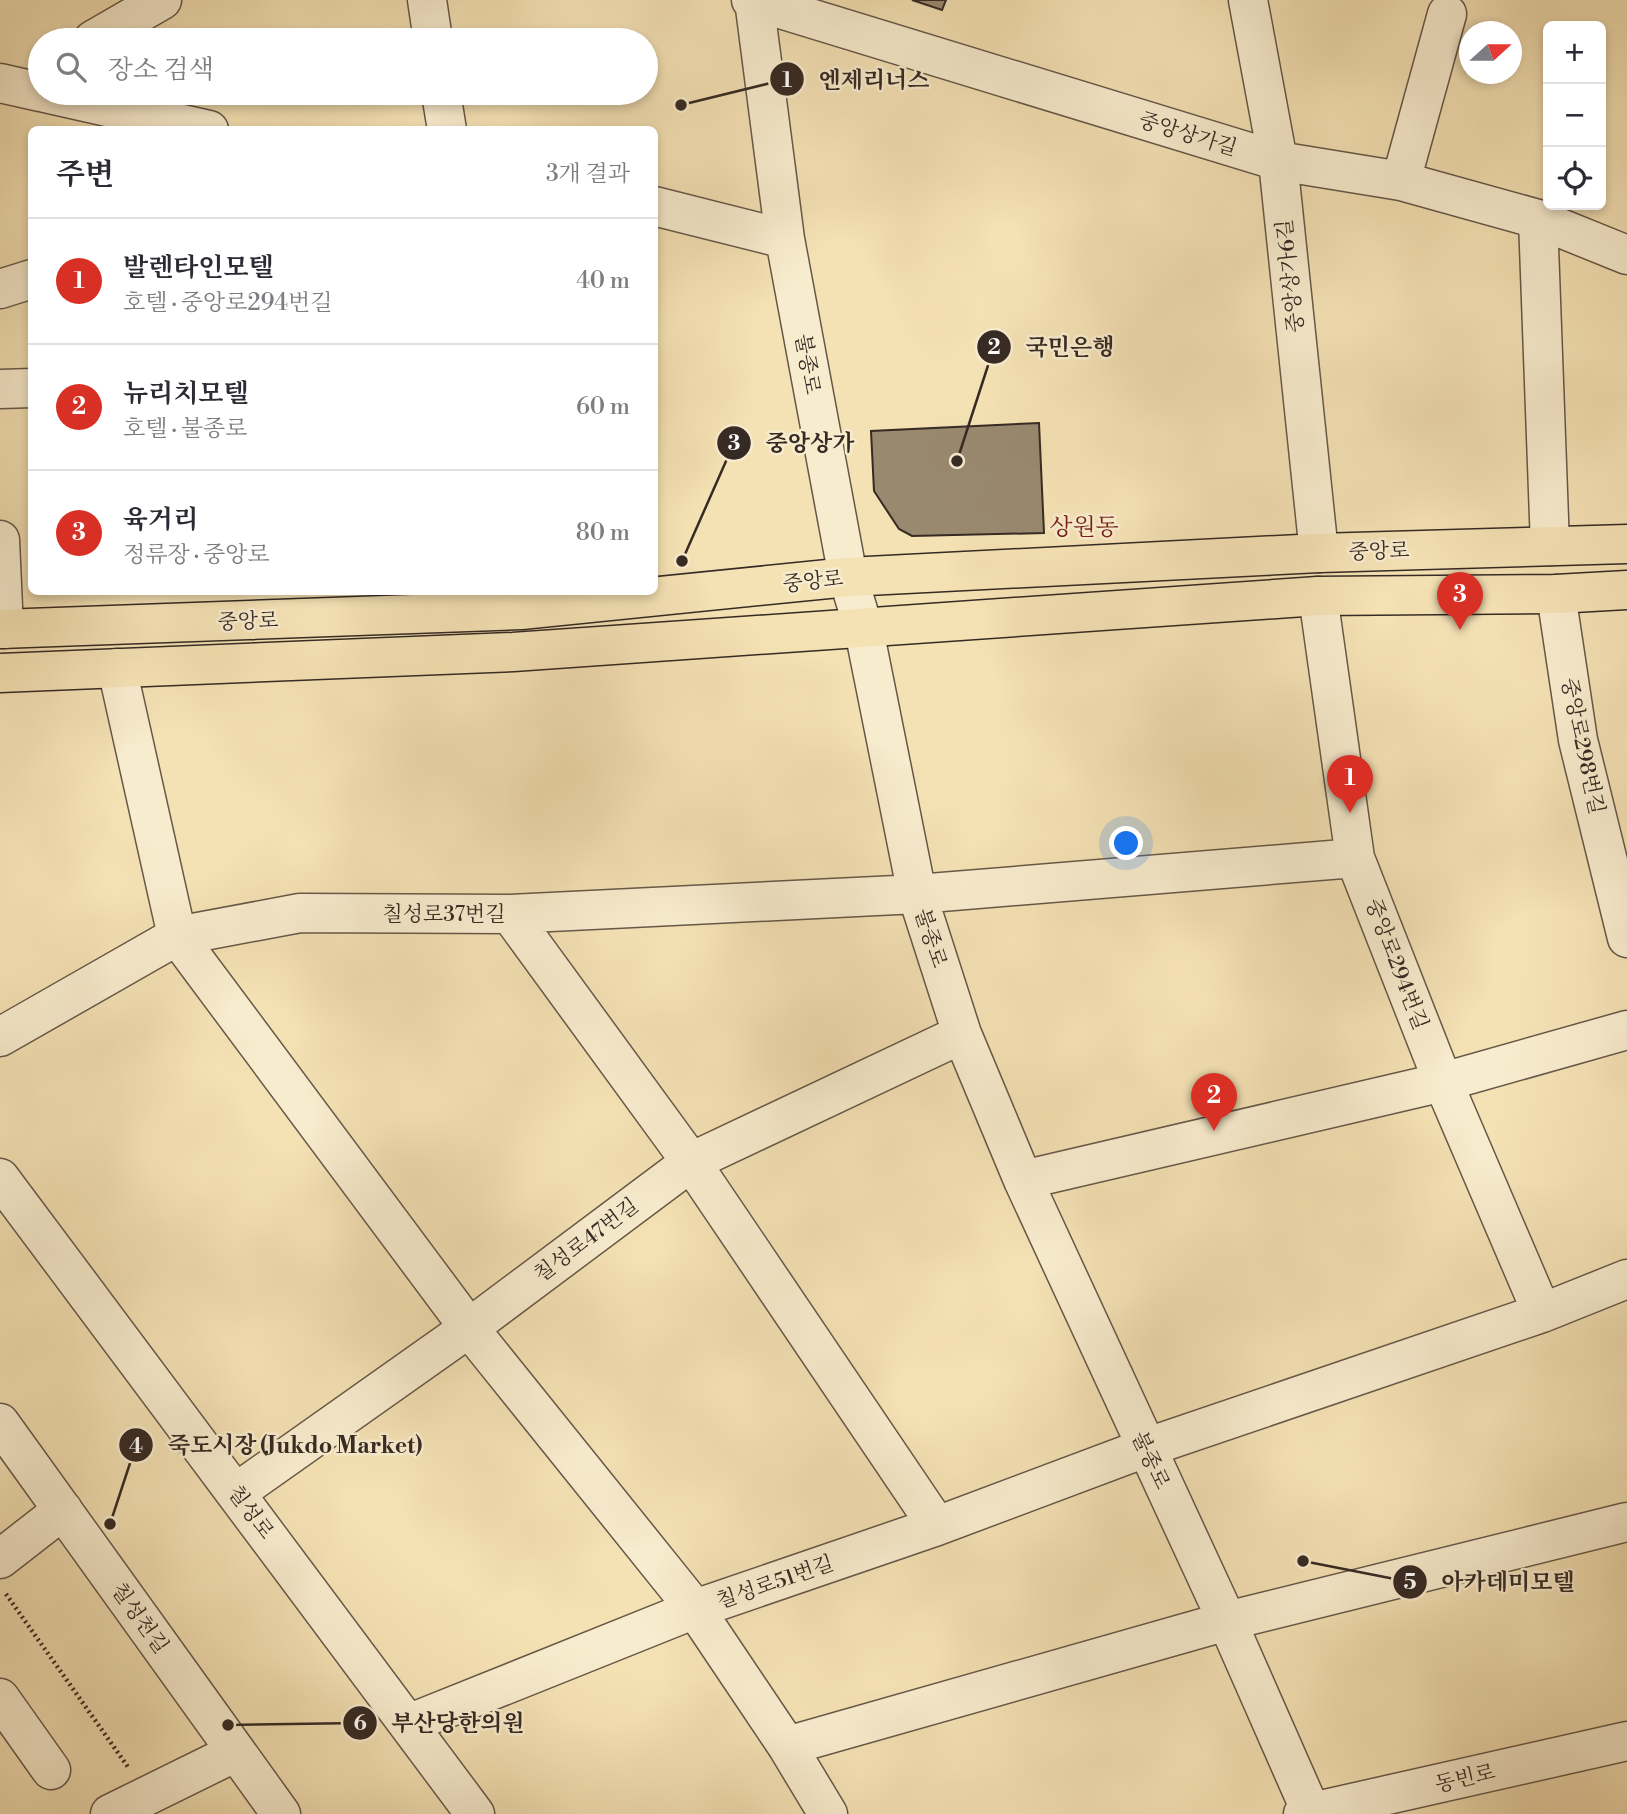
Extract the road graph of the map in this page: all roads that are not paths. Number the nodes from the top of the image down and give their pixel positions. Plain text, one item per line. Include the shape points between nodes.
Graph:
1 (162, 0) edge
2 (427, 0) edge
3 (753, 0) edge
4 (1248, 0) edge
5 (1448, 5) edge
6 (114, 28) edge
7 (431, 28) edge
8 (108, 105) edge
9 (443, 105) edge
10 (193, 126) edge
11 (446, 126) edge
12 (1278, 162) junction
13 (1401, 181) junction
14 (658, 207) edge
15 (1538, 219) junction
16 (785, 239) junction
17 (1627, 255) edge
18 (28, 280) edge
19 (0, 289) edge
20 (28, 388) edge
21 (0, 389) edge
22 (0, 540) edge
23 (1627, 544) edge
24 (1550, 546) junction
25 (1319, 553) junction
26 (848, 577) junction
27 (1627, 590) edge
28 (658, 591) edge
29 (1556, 594) junction
30 (601, 595) edge
31 (1318, 596) junction
32 (519, 601) edge
33 (2, 629) edge
34 (864, 630) junction
35 (117, 668) junction
36 (0, 673) edge
37 (1355, 858) junction
38 (917, 894) junction
39 (510, 914) junction
40 (177, 936) junction
41 (1627, 938) edge
42 (1627, 1030) edge
43 (962, 1034) junction
44 (0, 1037) edge
45 (1443, 1082) junction
46 (691, 1162) junction
47 (0, 1178) edge
48 (1023, 1180) junction
49 (1627, 1279) edge
50 (1542, 1313) junction
51 (469, 1328) junction
52 (0, 1423) edge
53 (1145, 1448) junction
54 (237, 1492) junction
55 (63, 1510) junction
56 (1627, 1522) edge
57 (937, 1526) junction
58 (0, 1559) edge
59 (695, 1609) junction
60 (1227, 1621) junction
61 (0, 1698) edge
62 (408, 1724) junction
63 (1627, 1741) edge
64 (787, 1746) junction
65 (236, 1752) junction
66 (51, 1770) dead end
67 (1309, 1813) edge
68 (110, 1814) edge
69 (281, 1814) edge
70 (475, 1814) edge
71 (828, 1814) edge

1 - 6 street
2 - 7 street
3 - 12 street, 중앙상가길
3 - 16 street, 불종로
4 - 12 street, 중앙상가6길
5 - 13 street
8 - 10 street
9 - 11 street
12 - 13 street, 중앙상가길
12 - 25 street, 중앙상가6길
13 - 15 street, 중앙상가길
14 - 16 street
15 - 17 street, 중앙상가길
15 - 24 street
16 - 26 street, 불종로
18 - 19 street
20 - 21 street
22 - 33 street
23 - 24 main road, 중앙로
24 - 25 main road, 중앙로
25 - 26 main road, 중앙로
26 - 28 main road, 중앙로
26 - 34 street, 불종로
27 - 29 main road, 중앙로
29 - 31 main road, 중앙로
29 - 41 street, 중앙로298번길 via 1578,740
30 - 32 main road, 중앙로
31 - 34 main road, 중앙로
31 - 37 street, 중앙로294번길
32 - 33 main road, 중앙로
34 - 35 main road, 중앙로 via 513,652
34 - 38 street, 불종로
35 - 36 main road, 중앙로
35 - 40 street
37 - 38 street, 칠성로37번길
37 - 45 street, 중앙로294번길
38 - 39 street, 칠성로37번길
38 - 43 street, 불종로
39 - 40 street, 칠성로37번길 via 300,913
39 - 46 street
40 - 44 street, 칠성로37번길
40 - 51 street
42 - 45 street
43 - 46 street, 칠성로47번길
43 - 48 street, 불종로
45 - 48 street
45 - 50 street, 중앙로294번길
46 - 51 street, 칠성로47번길
46 - 57 street
47 - 54 street, 칠성로
48 - 53 street, 불종로
49 - 50 street, 칠성로51번길
50 - 53 street, 칠성로51번길
51 - 54 street, 칠성로47번길
51 - 59 street
52 - 55 street, 칠성천길
53 - 57 street, 칠성로51번길
53 - 60 street, 불종로
54 - 62 street, 칠성로
55 - 58 street
55 - 65 street, 칠성천길
56 - 60 street
57 - 59 street, 칠성로51번길
59 - 62 street, 칠성로51번길
59 - 64 street
60 - 64 street
60 - 67 street, 불종로
61 - 66 street
62 - 70 street, 칠성로
63 - 67 street, 동빈로
64 - 71 street
65 - 68 street
65 - 69 street, 칠성천길

